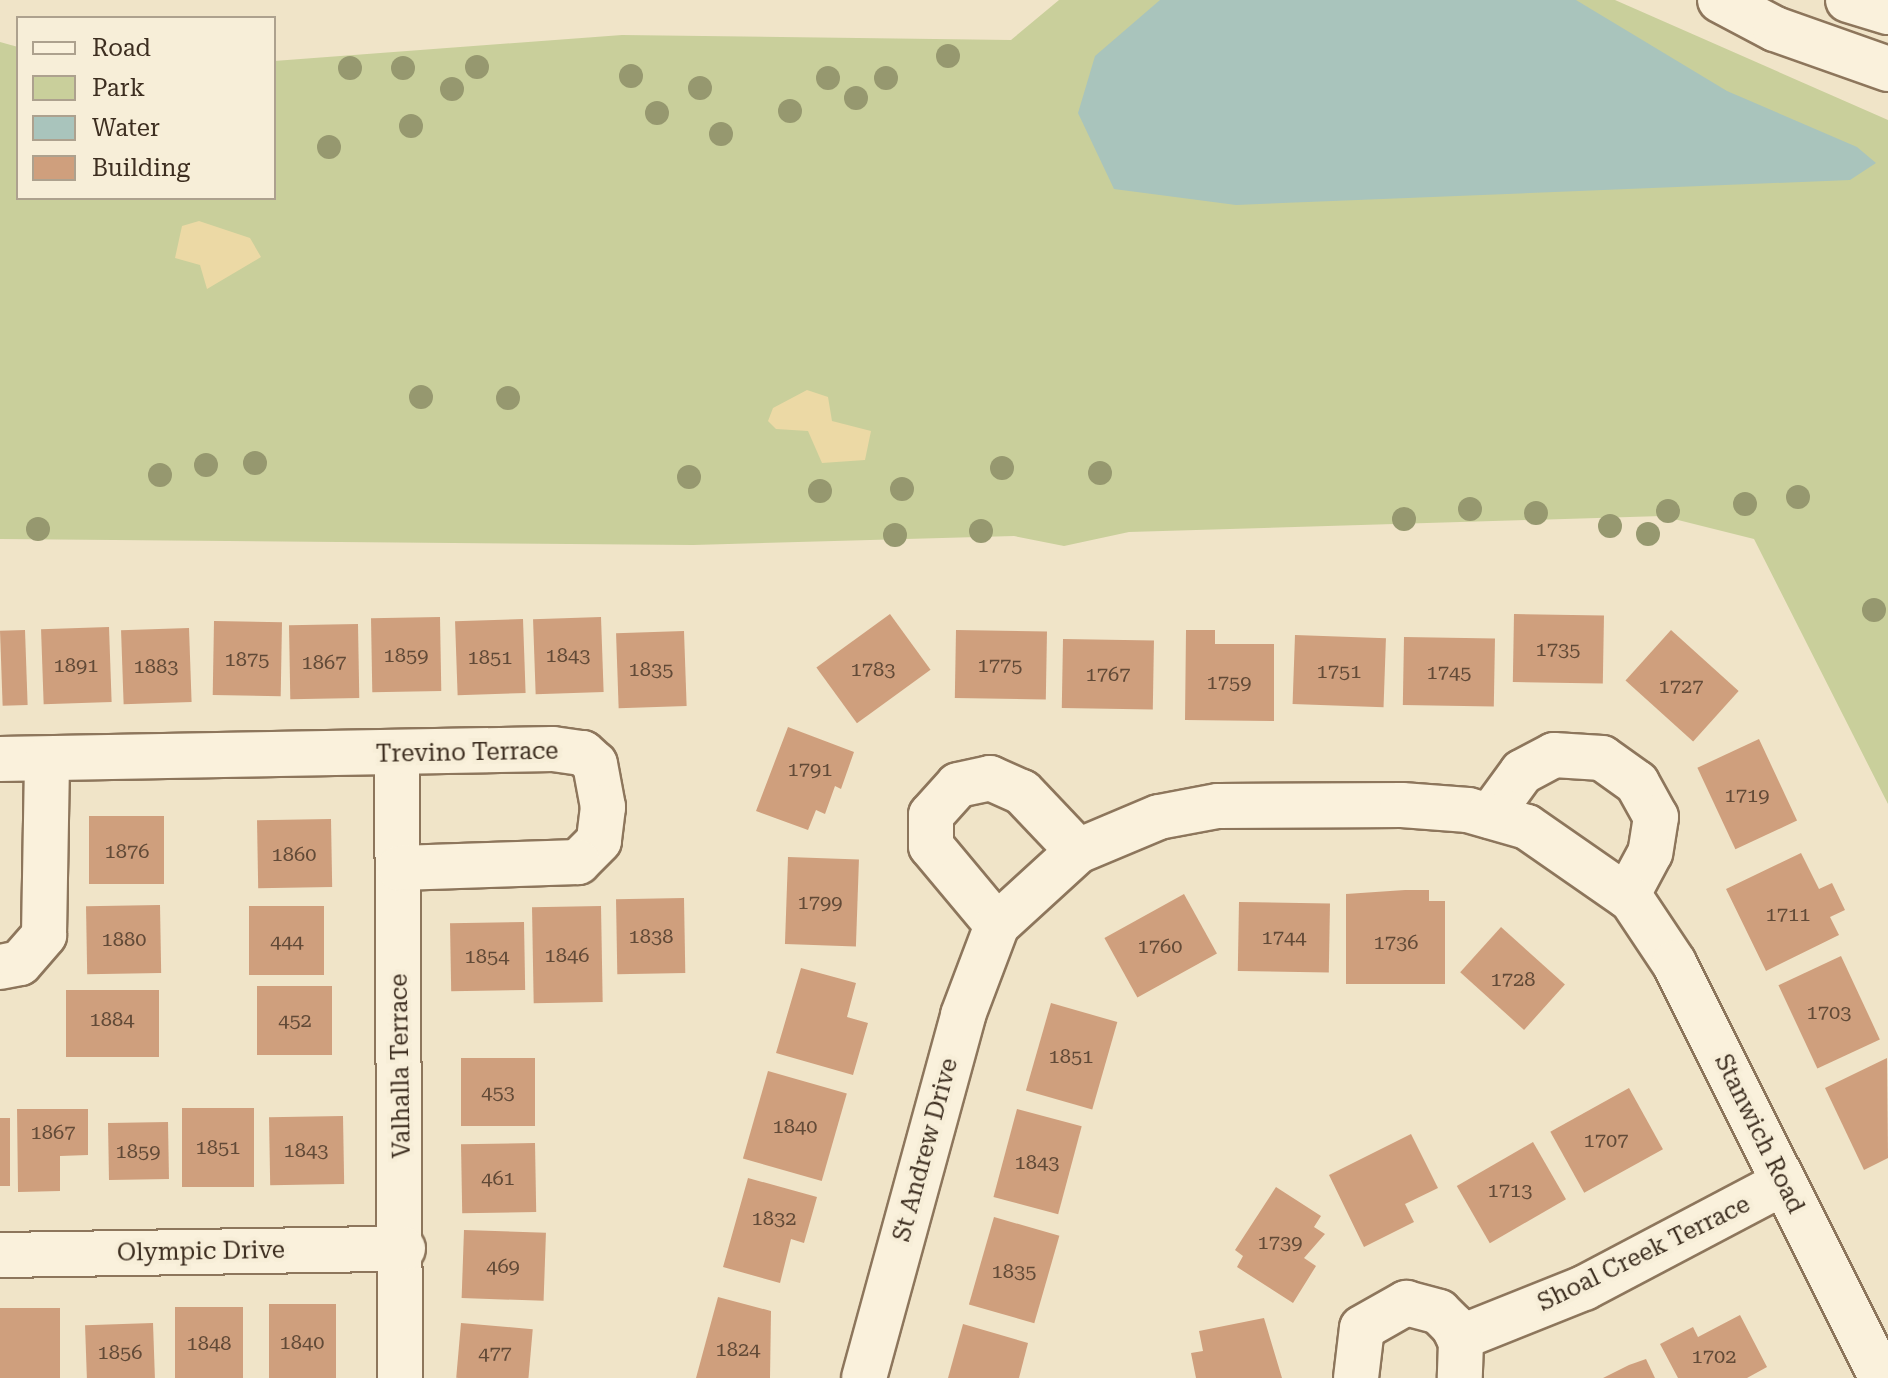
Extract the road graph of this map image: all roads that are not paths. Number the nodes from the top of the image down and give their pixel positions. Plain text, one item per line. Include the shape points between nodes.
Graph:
1 (1720, 0) edge
2 (1848, 0) edge
3 (1888, 12) edge
4 (1888, 69) edge
5 (397, 753) junction
6 (0, 759) edge
7 (47, 759) junction
8 (1490, 816) junction
9 (1078, 851) junction
10 (399, 868) junction
11 (1627, 896) junction
12 (997, 925) junction
13 (0, 967) edge
14 (1783, 1183) junction
15 (403, 1249) junction
16 (0, 1255) edge
17 (1459, 1358) edge
18 (400, 1378) edge
19 (864, 1378) edge
20 (1356, 1378) edge
21 (1882, 1378) edge

1 - 4 street via 1775,29
2 - 3 street
5 - 7 street, Trevino Terrace
5 - 10 street, Valhalla Terrace
5 - 10 street, Trevino Terrace via 583,753 601,779 603,807 599,841 578,862
6 - 7 street, Trevino Terrace
7 - 13 street via 44,935 20,963
8 - 9 street, Stanwich Road via 1402,805 1218,806 1159,817
8 - 11 street, Stanwich Road via 1554,842
8 - 11 street via 1522,772 1554,755 1602,758 1637,783 1656,817 1650,853
9 - 12 street, Stanwich Road
9 - 12 street via 1022,792 990,778 958,785 931,815 931,846
10 - 15 street, Valhalla Terrace
11 - 14 street, Stanwich Road via 1674,963
12 - 19 street, St Andrew Drive via 963,1015
14 - 17 street, Shoal Creek Terrace
14 - 21 street, Stanwich Road
15 - 16 street, Olympic Drive
15 - 18 street, Valhalla Terrace
17 - 20 street, Shoal Creek Terrace via 1423,1305 1389,1307 1354,1344

